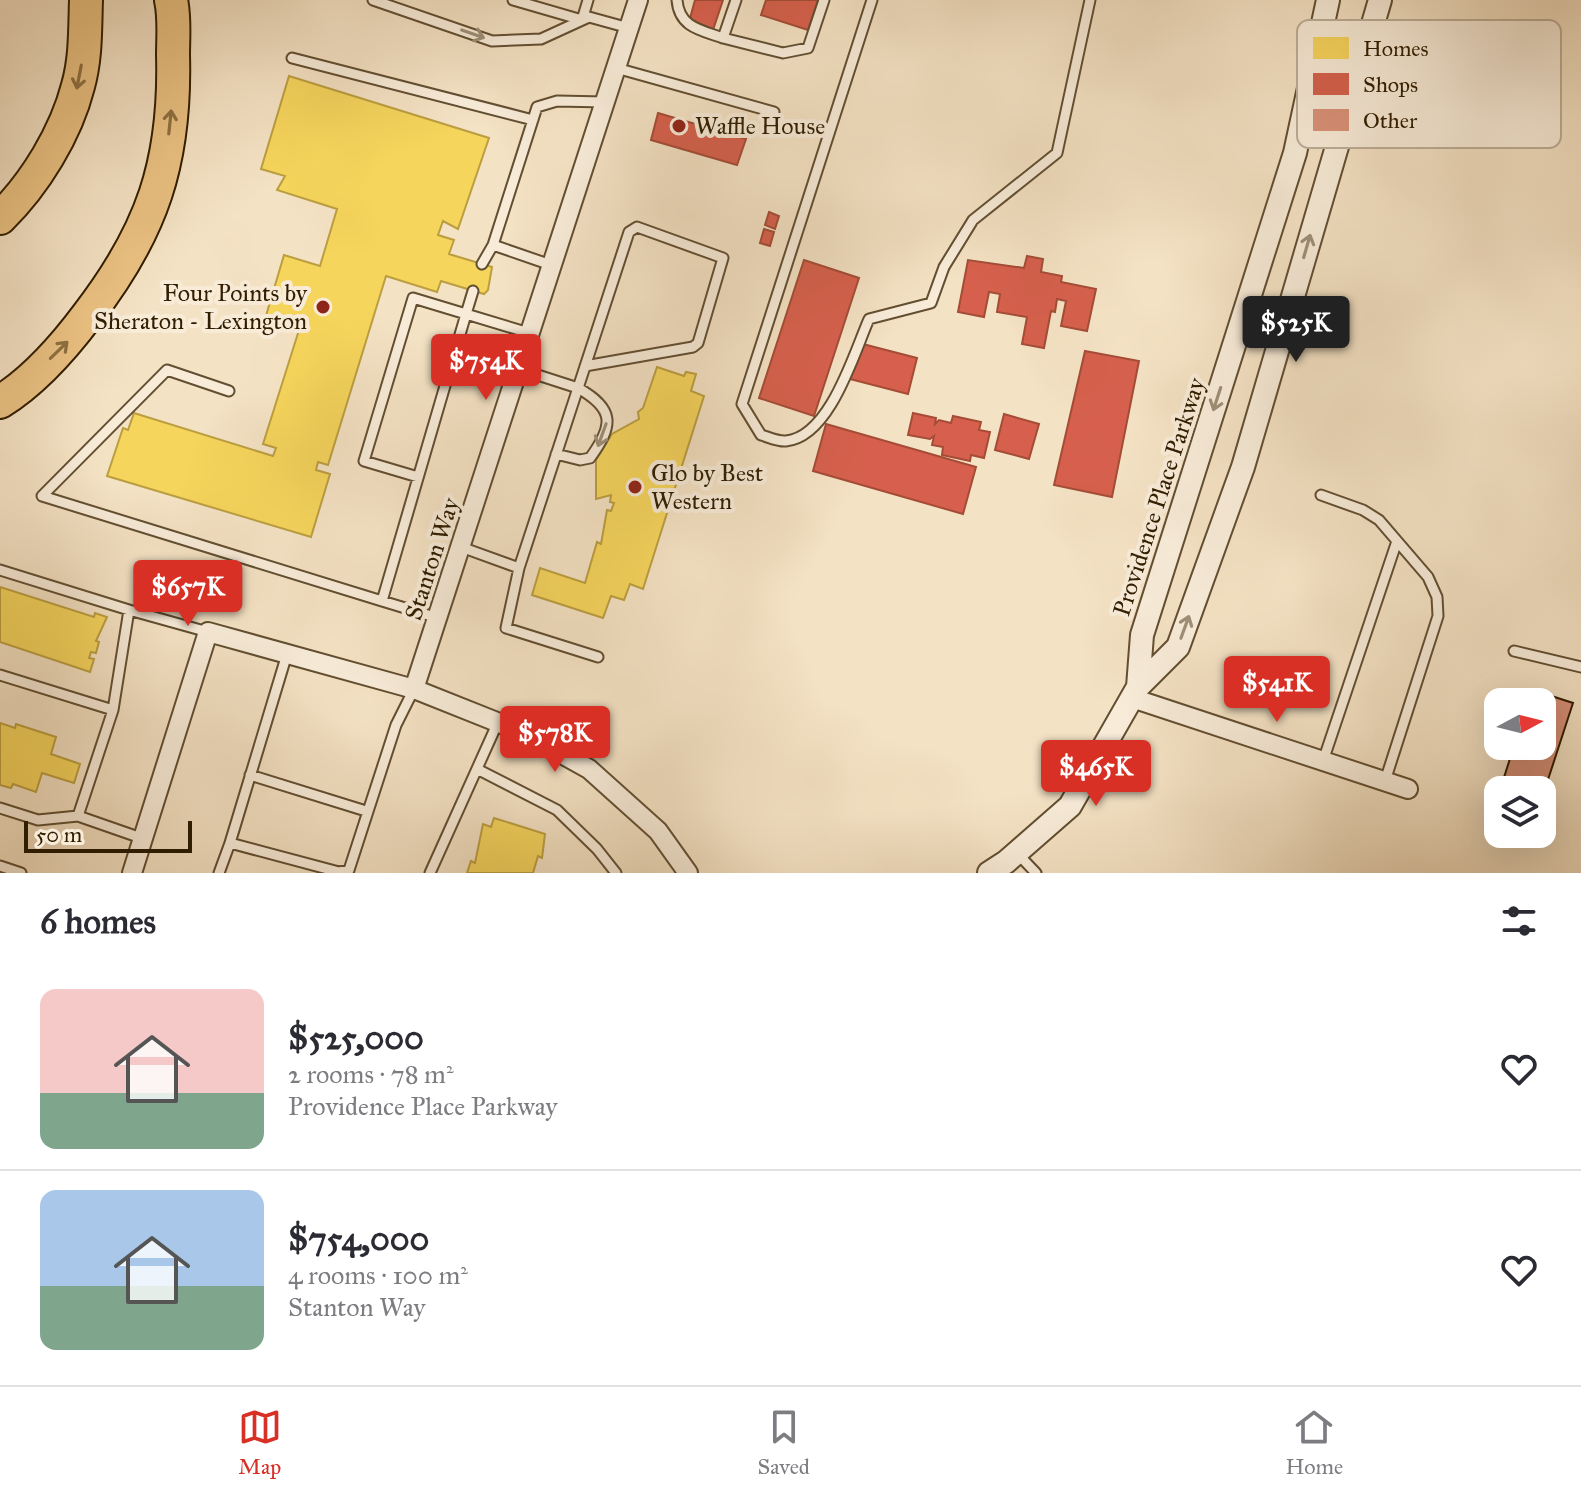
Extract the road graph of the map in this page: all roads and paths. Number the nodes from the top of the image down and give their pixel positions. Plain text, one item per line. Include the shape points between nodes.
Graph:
1 (86, 0) edge
2 (171, 0) edge
3 (373, 0) edge
4 (513, 0) edge
5 (588, 0) edge
6 (638, 0) edge
7 (677, 0) edge
8 (824, 0) edge
9 (872, 0) edge
10 (1090, 0) edge
11 (1328, 0) edge
12 (1380, 0) edge
13 (722, 2) dead end
14 (735, 3) edge
15 (582, 20) junction
16 (1324, 20) edge
17 (1374, 20) edge
18 (629, 28) junction
19 (723, 38) junction
20 (292, 58) dead end
21 (616, 68) junction
22 (605, 102) junction
23 (774, 112) dead end
24 (533, 120) junction
25 (1297, 144) edge
26 (1337, 148) edge
27 (0, 218) edge
28 (493, 245) junction
29 (482, 264) dead end
30 (551, 265) junction
31 (473, 291) dead end
32 (466, 314) junction
33 (529, 333) junction
34 (585, 366) junction
35 (519, 369) junction
36 (578, 388) junction
37 (229, 391) dead end
38 (0, 402) edge
39 (556, 454) junction
40 (418, 477) junction
41 (1321, 495) dead end
42 (1397, 541) junction
43 (461, 547) junction
44 (519, 568) junction
45 (0, 570) edge
46 (382, 601) junction
47 (129, 610) junction
48 (438, 618) junction
49 (208, 632) junction
50 (1514, 651) dead end
51 (287, 654) junction
52 (598, 657) dead end
53 (1581, 667) edge
54 (0, 675) edge
55 (414, 689) junction
56 (1135, 692) junction
57 (113, 710) junction
58 (498, 722) junction
59 (1323, 761) junction
60 (477, 769) junction
61 (250, 775) junction
62 (1385, 781) junction
63 (1408, 789) dead end
64 (0, 808) edge
65 (366, 811) junction
66 (78, 816) junction
67 (145, 839) junction
68 (230, 843) junction
69 (1017, 853) junction
70 (0, 866) edge
71 (21, 873) edge
72 (132, 873) edge
73 (219, 873) edge
74 (430, 873) edge
75 (616, 873) edge
76 (688, 873) edge
77 (989, 873) edge
78 (1036, 873) edge

1 -> 27 highway via 78,87 47,157 29,187
38 -> 2 highway via 66,344 120,273 148,221 166,164 174,78
3 -> 15 lane via 492,41 541,39
4 - 15 lane
5 - 15 lane
6 - 18 street, Stanton Way
7 - 19 lane via 678,13 689,27
8 - 19 lane via 808,48 783,53
9 - 10 lane via 742,404 761,435 786,441 822,418 869,319 931,303 944,267 973,220 1057,153
11 -> 16 street, Providence Place Parkway
17 -> 12 street, Providence Place Parkway
13 - 14 lane
14 - 19 lane
15 - 18 lane via 589,17
18 - 21 street, Stanton Way
20 - 24 lane
21 - 22 street, Stanton Way
21 - 23 lane
22 - 24 lane via 557,101 537,107
22 - 30 street, Stanton Way
24 - 28 lane
25 -> 56 street, Providence Place Parkway via 1142,635
56 -> 26 street, Providence Place Parkway via 1178,647 1243,467
28 - 29 lane
28 - 30 lane
30 - 33 street, Stanton Way
31 - 32 lane
32 - 33 lane
32 - 40 lane
32 - 40 lane via 413,298 364,461
33 - 35 street, Stanton Way
34 - 34 lane via 629,232 637,227 719,253 723,258 698,343 687,350
34 - 36 lane
35 - 36 lane
35 - 43 street, Stanton Way
36 - 39 lane
36 -> 39 lane via 598,400 608,428 590,458
37 - 46 lane via 167,370 42,496
39 - 44 lane
40 - 46 lane
41 - 42 lane via 1363,510
42 - 59 lane
42 - 62 lane via 1428,577 1438,616
43 - 44 lane
43 - 48 street, Stanton Way
44 - 52 lane via 506,628
45 - 47 lane
46 - 48 lane
47 - 49 lane
47 - 57 lane
48 - 55 street, Stanton Way
49 - 51 street
49 - 67 street
50 - 53 lane
51 - 55 street
51 - 61 lane
54 - 57 lane
55 - 58 street
55 - 65 lane
56 - 59 street
56 - 69 street, Providence Place Parkway via 1070,806
57 - 66 lane
58 - 60 lane
58 - 76 street via 589,769 658,831
59 - 62 street
60 - 74 lane
60 - 75 lane via 557,810
61 - 65 lane
61 - 68 lane
62 - 63 street
64 - 66 lane via 38,820
65 - 68 lane via 349,870 339,872
66 - 67 lane
67 - 72 street
68 - 73 lane
69 - 77 street, Providence Place Parkway
69 - 78 lane
70 - 71 lane

